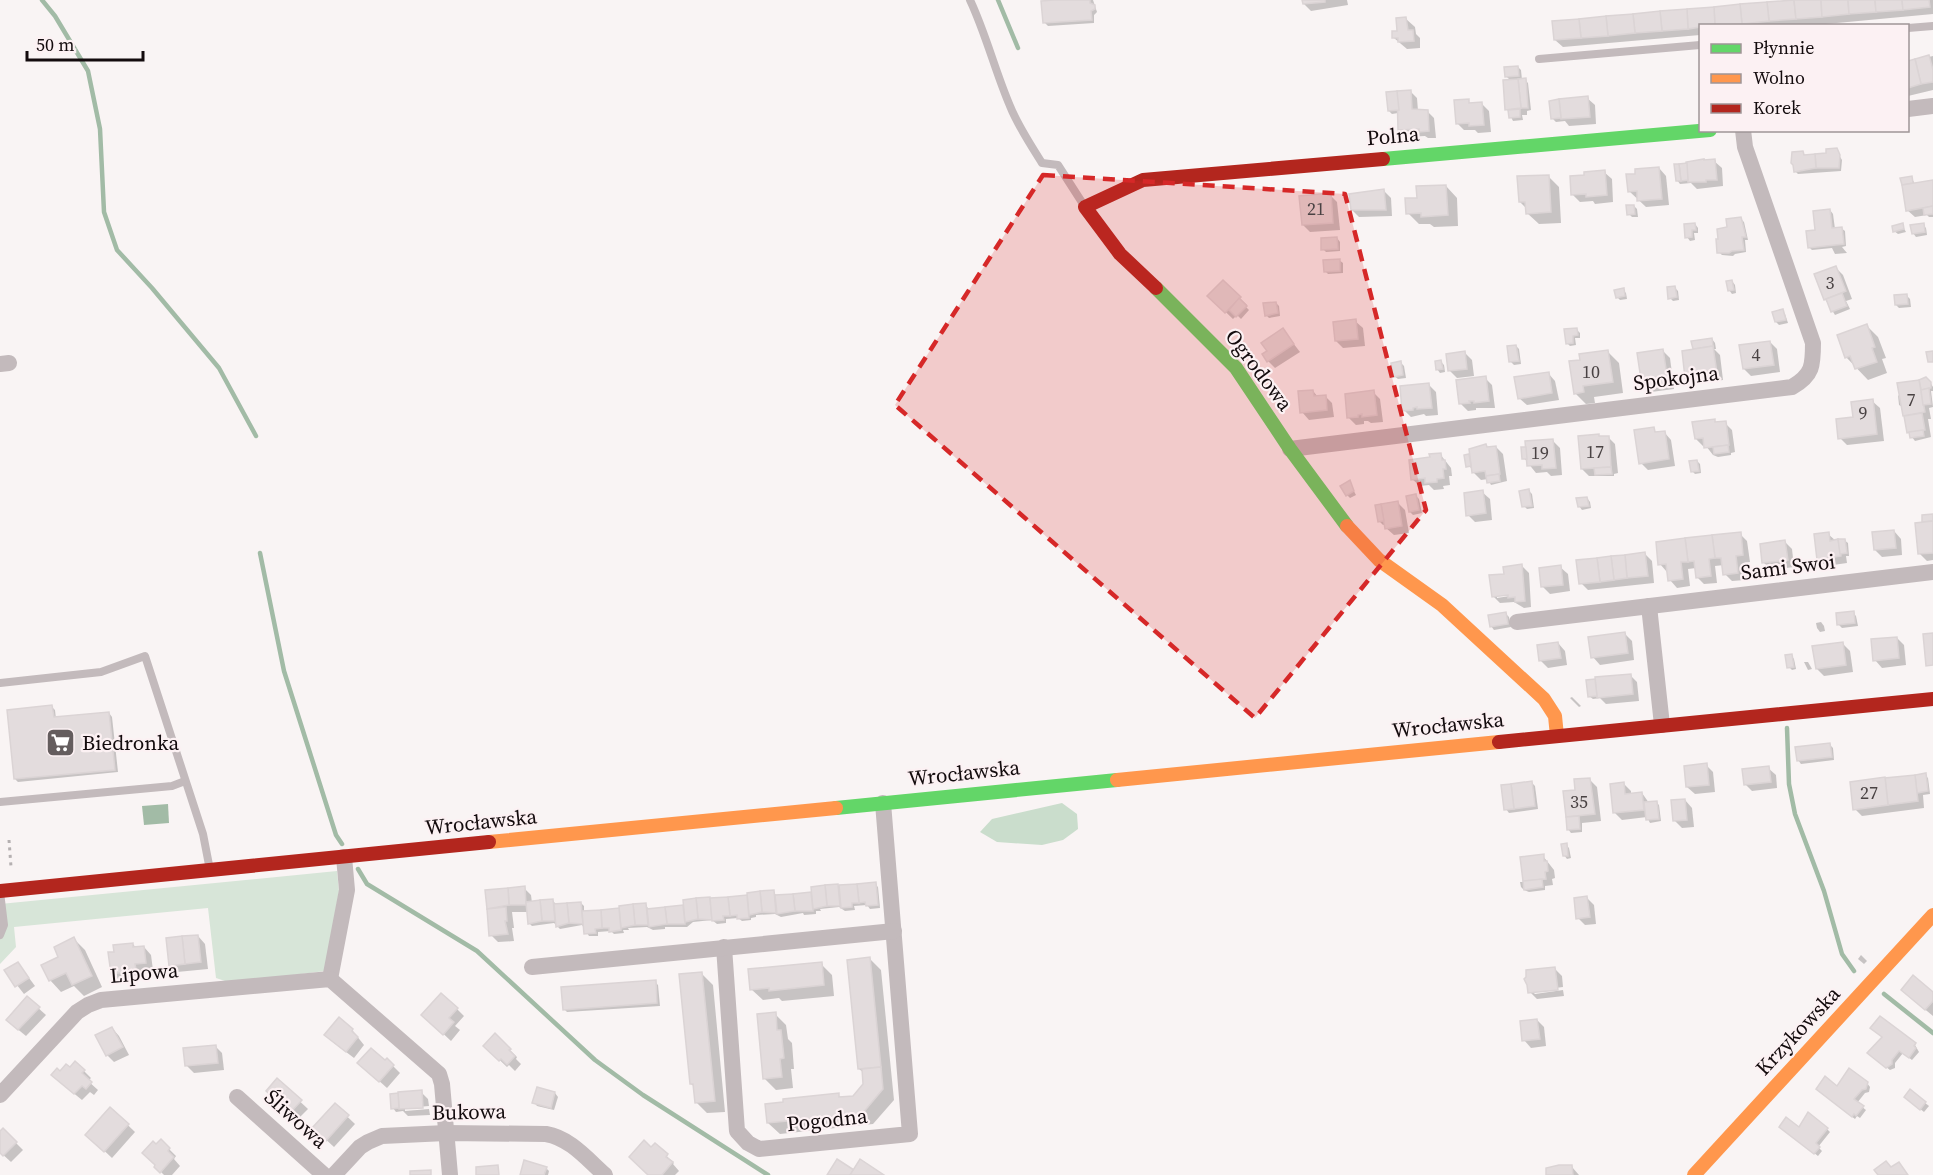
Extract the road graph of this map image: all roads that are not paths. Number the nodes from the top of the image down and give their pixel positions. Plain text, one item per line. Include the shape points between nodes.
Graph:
1 (970, 0) edge
2 (1933, 26) edge
3 (1909, 28) edge
4 (1699, 45) edge
5 (1539, 59) dead end
6 (1933, 106) edge
7 (1909, 109) edge
8 (1699, 131) edge
9 (1743, 132) edge
10 (1085, 207) junction
11 (1290, 449) junction
12 (1933, 572) edge
13 (1649, 606) junction
14 (1517, 622) dead end
15 (0, 683) edge
16 (1933, 699) edge
17 (1662, 725) junction
18 (1557, 736) junction
19 (185, 781) junction
20 (0, 802) edge
21 (883, 803) junction
22 (344, 857) junction
23 (210, 871) junction
24 (0, 892) edge
25 (1933, 915) edge
26 (894, 932) junction
27 (0, 935) edge
28 (724, 947) junction
29 (532, 968) dead end
30 (330, 979) junction
31 (0, 1095) edge
32 (237, 1097) dead end
33 (446, 1134) junction
34 (324, 1175) edge
35 (334, 1175) edge
36 (450, 1175) edge
37 (605, 1175) edge
38 (1694, 1175) edge

1 - 10 lane, Ogrodowa via 1021,129 1042,163 1058,165
2 - 3 lane
4 - 5 lane
6 - 7 street
8 - 10 street, Polna via 1143,180
9 - 11 street, Spokojna via 1745,147 1814,343 1813,364 1805,379 1792,387
10 - 11 street, Ogrodowa via 1120,254 1236,368
11 - 18 street, Ogrodowa via 1346,525 1379,560 1442,604 1544,699 1555,716
12 - 13 street, Sami Swoi
13 - 14 street, Sami Swoi
13 - 17 street
15 - 19 lane via 101,672 145,656
16 - 17 street, Wrocławska
17 - 18 street, Wrocławska
18 - 21 street, Wrocławska
19 - 20 lane via 172,786
19 - 23 lane via 203,834
21 - 22 street, Wrocławska
21 - 26 street, Pogodna
22 - 23 street, Wrocławska
22 - 30 street via 347,890
23 - 24 street, Wrocławska
24 - 27 lane via 4,926
25 - 38 street, Krzykowska
26 - 28 street
26 - 28 street, Pogodna via 910,1134 759,1149 737,1131
28 - 29 street
30 - 31 street, Lipowa via 101,1000 77,1012
30 - 33 street via 439,1074
32 - 34 street, Śliwowa
33 - 35 street, Bukowa via 382,1136 360,1147
33 - 36 street
33 - 37 street, Bukowa via 557,1136

